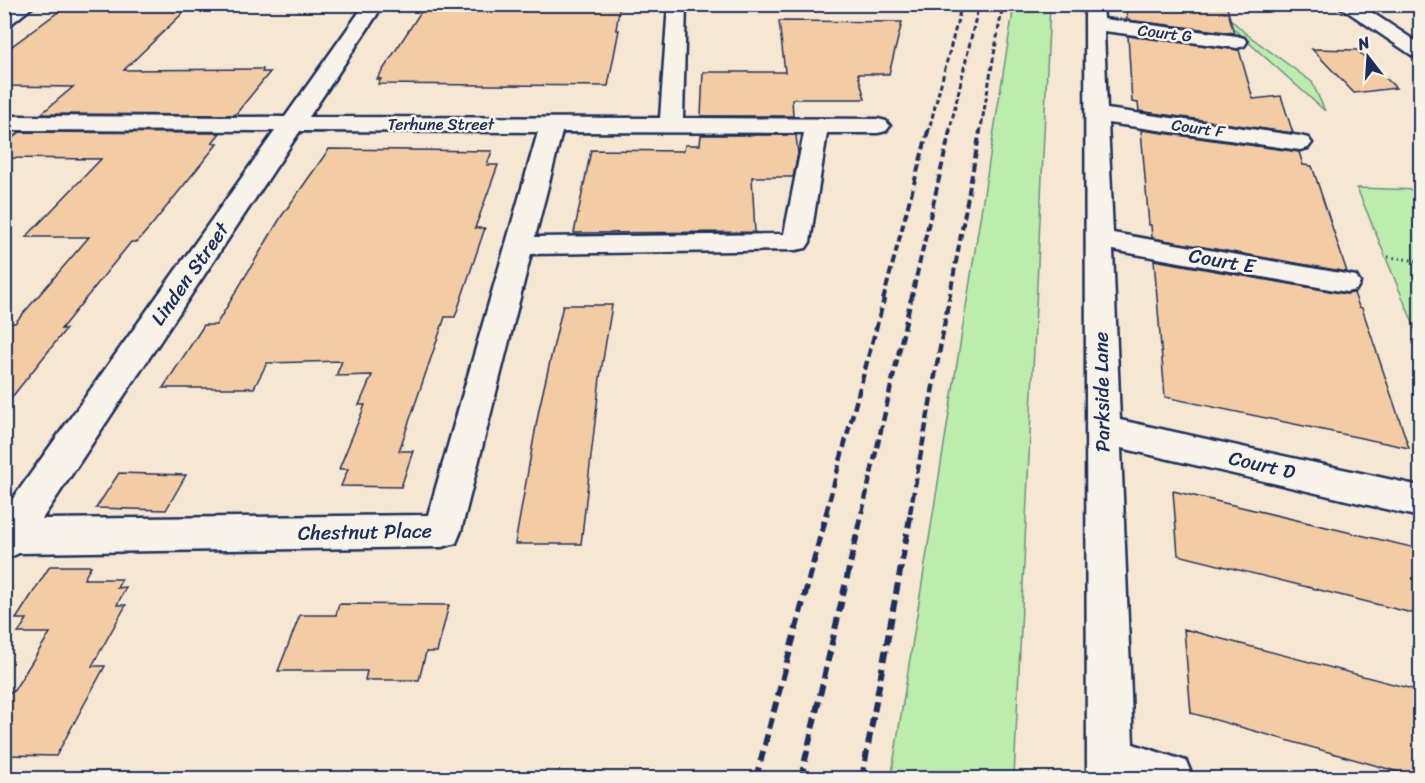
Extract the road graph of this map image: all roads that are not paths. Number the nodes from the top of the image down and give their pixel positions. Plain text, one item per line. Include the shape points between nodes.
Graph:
1 (27, 4) edge
2 (375, 4) edge
3 (677, 4) edge
4 (1345, 4) edge
5 (1094, 14) edge
6 (4, 20) edge
7 (1237, 42) dead end
8 (1420, 52) edge
9 (1096, 114) junction
10 (4, 123) edge
11 (294, 124) junction
12 (552, 124) junction
13 (670, 125) junction
14 (817, 126) junction
15 (878, 126) dead end
16 (1300, 143) dead end
17 (1099, 239) junction
18 (519, 246) junction
19 (1346, 283) dead end
20 (1103, 430) junction
21 (1420, 501) edge
22 (7, 539) edge
23 (1111, 770) edge
24 (1169, 778) edge

1 - 6 street
2 - 11 street, Linden Street
3 - 13 street
4 - 8 street
5 - 7 street, Court G
5 - 9 street, Parkside Lane
9 - 16 street, Court F
9 - 17 street, Parkside Lane
10 - 11 street, Terhune Street
11 - 12 street, Terhune Street
11 - 22 street, Linden Street
12 - 13 street, Terhune Street
12 - 18 street, Chestnut Place
13 - 14 street, Terhune Street
14 - 15 street, Terhune Street
14 - 18 street via 796,242
17 - 19 street, Court E
17 - 20 street, Parkside Lane
18 - 22 street, Chestnut Place via 442,531
20 - 21 street, Court D
20 - 23 street, Parkside Lane
23 - 24 street

